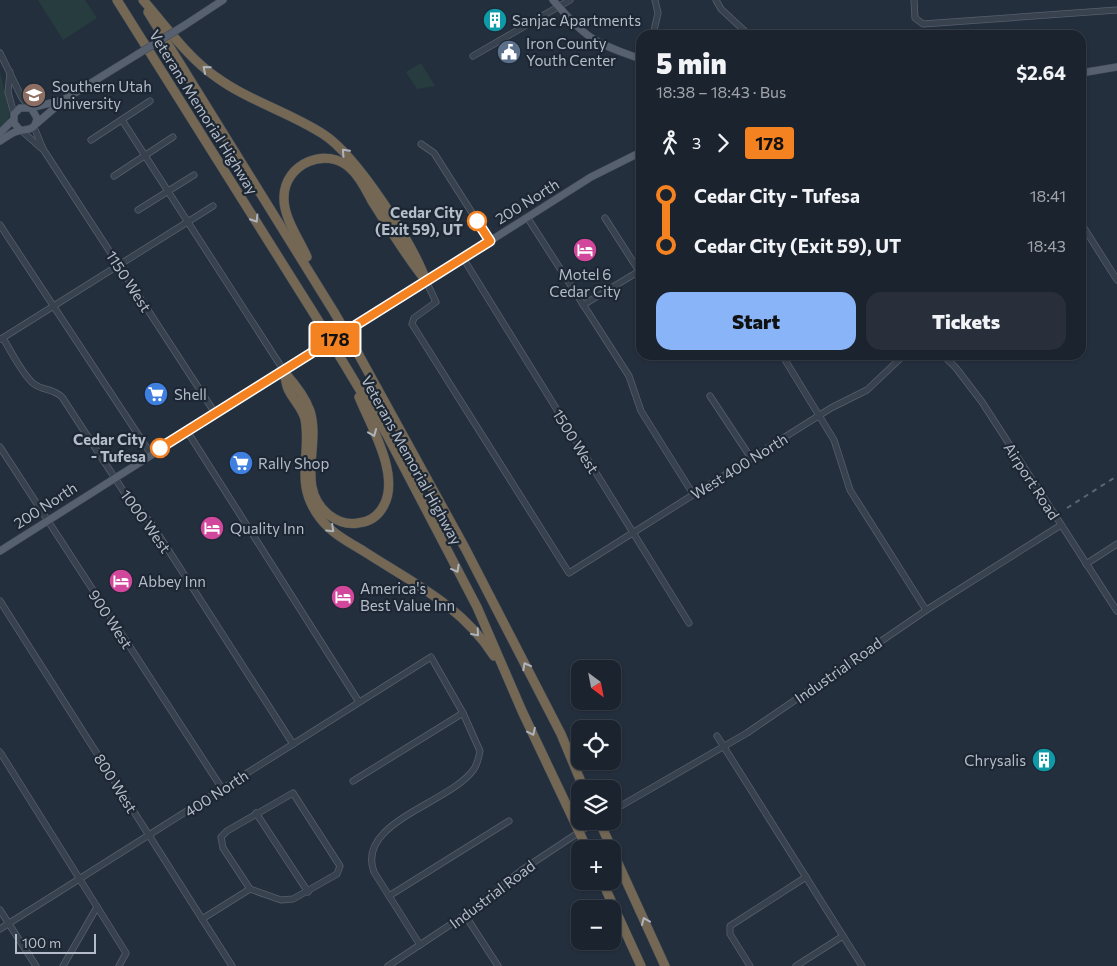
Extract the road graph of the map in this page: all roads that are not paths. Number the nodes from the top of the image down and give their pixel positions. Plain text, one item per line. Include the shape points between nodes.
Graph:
1 (117, 0) edge
2 (142, 0) edge
3 (223, 0) edge
4 (553, 0) edge
5 (570, 0) edge
6 (655, 0) edge
7 (716, 0) edge
8 (914, 0) edge
9 (559, 6) junction
10 (1117, 10) edge
11 (654, 30) edge
12 (744, 30) edge
13 (0, 53) edge
14 (473, 56) dead end
15 (636, 57) edge
16 (1117, 67) edge
17 (10, 72) junction
18 (1086, 72) edge
19 (65, 99) junction
20 (150, 101) dead end
21 (30, 108) junction
22 (13, 117) junction
23 (122, 120) junction
24 (35, 125) junction
25 (21, 130) junction
26 (0, 133) edge
27 (172, 137) dead end
28 (92, 140) dead end
29 (0, 141) edge
30 (421, 144) dead end
31 (42, 149) junction
32 (636, 154) edge
33 (145, 155) junction
34 (194, 175) dead end
35 (114, 176) dead end
36 (168, 191) junction
37 (213, 206) dead end
38 (138, 210) dead end
39 (527, 217) junction
40 (605, 218) dead end
41 (188, 222) junction
42 (0, 225) edge
43 (1086, 231) edge
44 (490, 241) junction
45 (463, 258) junction
46 (636, 264) edge
47 (118, 266) junction
48 (636, 272) edge
49 (1117, 280) edge
50 (426, 281) junction
51 (326, 296) junction
52 (582, 305) junction
53 (53, 307) junction
54 (2, 339) edge
55 (785, 360) edge
56 (899, 360) edge
57 (948, 360) edge
58 (284, 371) junction
59 (349, 372) junction
60 (710, 396) dead end
61 (215, 414) junction
62 (819, 415) junction
63 (187, 431) junction
64 (0, 447) edge
65 (151, 454) junction
66 (751, 458) junction
67 (114, 476) junction
68 (693, 494) junction
69 (46, 521) junction
70 (1061, 526) junction
71 (632, 533) junction
72 (1117, 544) edge
73 (0, 551) edge
74 (1086, 564) junction
75 (0, 601) edge
76 (926, 610) junction
77 (1117, 612) edge
78 (688, 623) dead end
79 (359, 702) junction
80 (522, 711) junction
81 (463, 713) junction
82 (717, 736) dead end
83 (293, 744) junction
84 (724, 747) junction
85 (0, 752) edge
86 (580, 780) edge
87 (353, 781) dead end
88 (223, 790) junction
89 (621, 806) edge
90 (256, 813) junction
91 (509, 821) dead end
92 (584, 830) edge
93 (149, 836) junction
94 (583, 840) edge
95 (621, 869) edge
96 (806, 878) junction
97 (81, 880) junction
98 (250, 890) junction
99 (606, 890) edge
100 (308, 892) junction
101 (389, 896) junction
102 (97, 907) junction
103 (0, 910) edge
104 (465, 915) junction
105 (202, 919) junction
106 (9, 923) junction
107 (0, 929) edge
108 (843, 936) junction
109 (420, 945) junction
110 (36, 966) edge
111 (63, 966) edge
112 (119, 966) edge
113 (232, 966) edge
114 (388, 966) edge
115 (498, 966) edge
116 (641, 966) edge
117 (665, 966) edge
118 (750, 966) edge
119 (796, 966) edge
120 (862, 966) edge

1 -> 59 highway, Veterans Memorial Highway, bridge
50 -> 2 highway via 419,260 344,150 318,130 243,95 214,76 180,45
2 - 51 highway, Veterans Memorial Highway
3 - 19 main road, bridge
4 - 9 main road
5 - 9 street
6 - 11 street via 658,13
7 - 12 street
8 - 10 street via 915,18 923,24
9 - 14 street
9 - 15 main road via 591,39
13 - 17 street
16 - 18 main road
17 - 21 street
17 - 22 street via 8,92
19 - 21 main road
19 - 24 main road
20 - 23 street
21 - 22 main road via 20,108
21 - 24 main road via 36,115
22 - 25 main road
22 - 26 main road
23 - 28 street
23 - 33 street
24 - 25 main road via 29,130
24 - 31 street, 1150 West
25 - 29 main road
25 - 31 street, 1150 West
27 - 33 street
30 - 44 street via 434,153
31 - 47 street, 1150 West
32 - 39 main road, 200 North via 614,163
33 - 35 street
33 - 36 street
34 - 36 street
36 - 38 street
36 - 41 street
37 - 41 street
39 - 44 main road, 200 North
39 - 52 street
40 - 46 street
41 - 47 street
41 - 58 street
42 - 53 street
43 - 49 street
44 - 45 main road, 200 North
45 - 50 main road, 200 North
45 - 71 street, 1500 West
47 - 53 street
47 - 61 street, 1150 West
48 - 52 street
50 - 51 highway via 351,169 330,158 316,158 302,164 292,174 285,189 284,202
50 - 58 main road, 200 North
50 - 71 street, West 400 North via 436,302 414,318 412,324 569,573
86 -> 51 highway, Veterans Memorial Highway, bridge via 561,734 465,548
52 - 68 street via 629,376 641,411
53 - 54 street
53 - 65 street
54 - 67 street, 1000 West via 32,383 54,390 62,398
55 - 62 street
56 - 62 street, West 400 North via 867,390
57 - 70 street, Airport Road via 982,402
59 -> 58 highway via 390,480 382,509 368,521 352,524 335,520 313,492 310,411
58 - 61 main road, 200 North
58 -> 80 highway via 288,390 304,415 304,474 307,492 320,518 343,539 435,595 468,623 502,669
59 -> 80 highway, Veterans Memorial Highway via 387,435 477,607
60 - 66 street
61 - 63 main road, 200 North
62 - 66 street, West 400 North
62 - 76 street via 834,440 850,490
63 - 65 main road, 200 North
63 - 79 street
64 - 69 street, 900 West
65 - 67 main road, 200 North
66 - 68 street, West 400 North
67 - 69 main road, 200 North
67 - 83 street, 1000 West via 151,523
68 - 71 street, West 400 North
69 - 73 main road, 200 North
69 - 88 street, 900 West
70 - 74 street, Airport Road
70 - 76 street, Industrial Road
71 - 78 street, 1500 West
72 - 74 street
74 - 77 street, Airport Road
75 - 93 street, 800 West
76 - 84 street, Industrial Road
79 - 81 street, 400 North via 431,657
79 - 83 street, 400 North
80 -> 94 highway, Veterans Memorial Highway, bridge
81 - 87 street
81 - 101 street via 480,751 475,768 463,781 384,832 374,845 372,868
82 - 84 street
83 - 88 street, 400 North
84 - 89 street, Industrial Road
84 - 96 street
85 - 97 street
88 - 93 street, 400 North
90 - 98 street via 227,831 220,842
90 - 100 street
90 - 100 street via 288,794 297,796 340,866 337,874
91 - 101 street
92 - 104 street, Industrial Road via 522,870
93 - 97 street, 400 North
93 - 105 street, 800 West
117 -> 95 highway
96 - 108 street
96 - 118 street via 730,926 730,934
97 - 102 street
97 - 106 street, 400 North
98 - 100 street via 281,900
98 - 105 street
99 - 116 highway
101 - 109 street
102 - 111 street
102 - 112 street via 126,953
103 - 106 street
104 - 109 street, Industrial Road
104 - 115 street
105 - 113 street, 800 West
106 - 107 street, 400 North
106 - 110 street
108 - 119 street
108 - 120 street
109 - 114 street, Industrial Road

